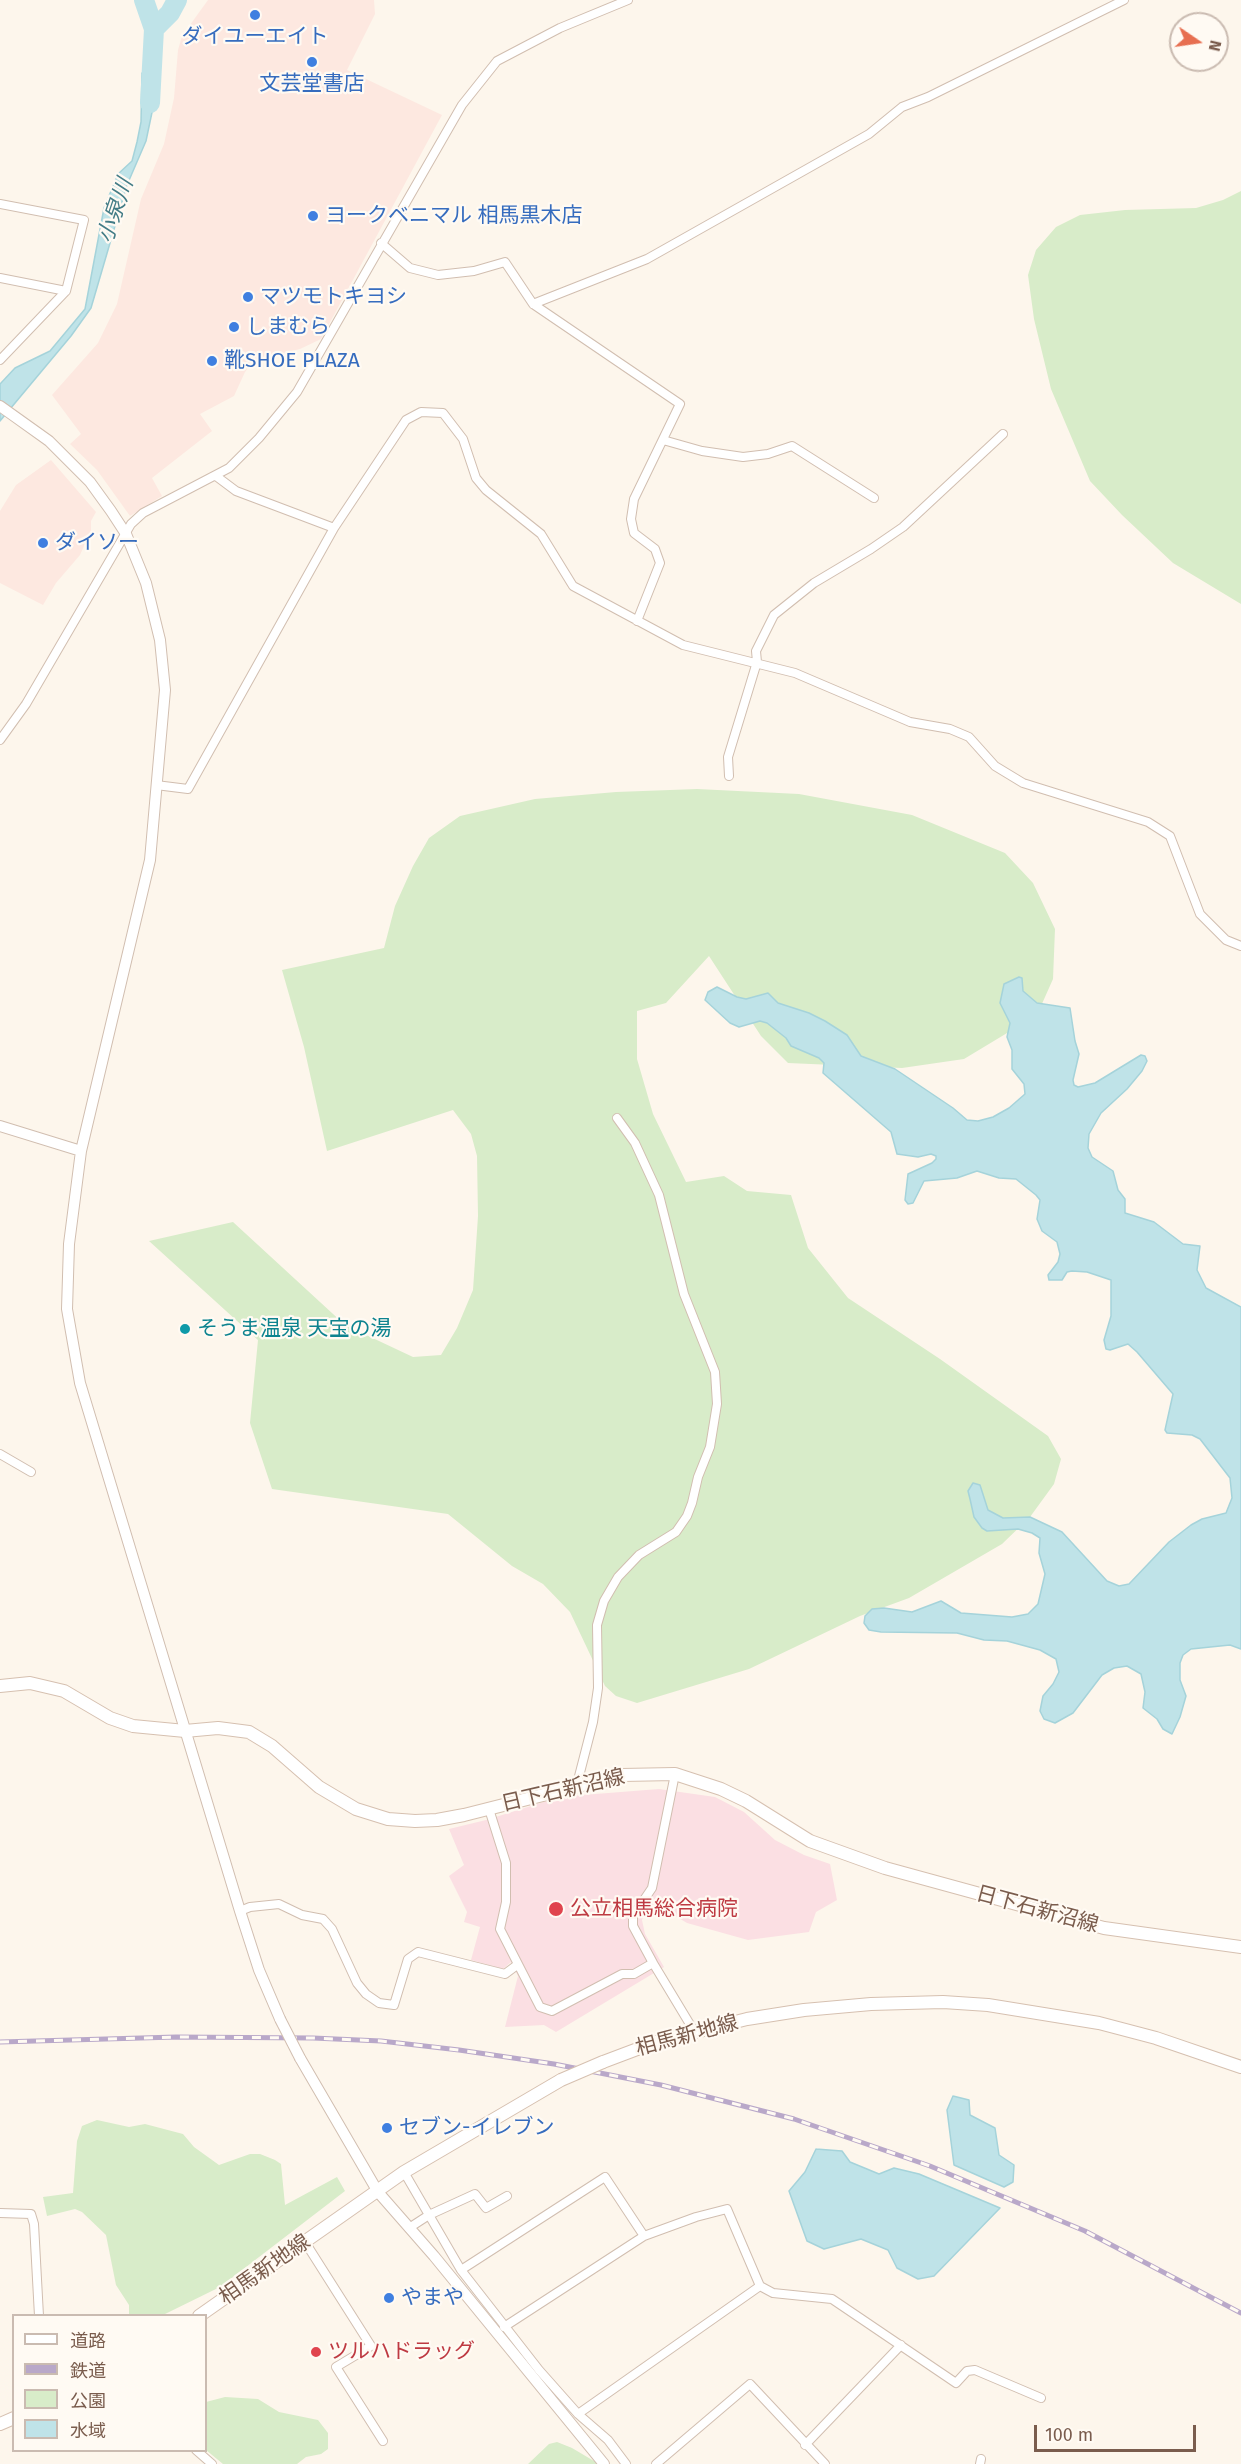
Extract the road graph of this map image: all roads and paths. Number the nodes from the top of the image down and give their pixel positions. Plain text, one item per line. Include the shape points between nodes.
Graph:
1 (628, 0) edge
2 (1124, 0) edge
3 (0, 204) edge
4 (381, 243) junction
5 (0, 278) edge
6 (66, 291) junction
7 (534, 304) junction
8 (0, 360) edge
9 (0, 406) edge
10 (1003, 434) dead end
11 (663, 440) junction
12 (216, 477) junction
13 (874, 498) dead end
14 (334, 528) junction
15 (126, 534) junction
16 (637, 621) junction
17 (757, 662) junction
18 (0, 740) edge
19 (729, 776) dead end
20 (156, 785) junction
21 (1241, 946) edge
22 (618, 1118) dead end
23 (0, 1126) edge
24 (81, 1151) junction
25 (0, 1454) edge
26 (31, 1472) dead end
27 (0, 1686) edge
28 (185, 1731) junction
29 (675, 1774) junction
30 (577, 1785) junction
31 (489, 1809) junction
32 (240, 1911) junction
33 (1241, 1947) edge
34 (653, 1963) junction
35 (517, 1965) junction
36 (694, 2031) junction
37 (1241, 2067) edge
38 (404, 2172) junction
39 (378, 2192) junction
40 (507, 2196) dead end
41 (0, 2212) edge
42 (429, 2215) junction
43 (408, 2228) junction
44 (644, 2236) junction
45 (305, 2242) junction
46 (460, 2270) junction
47 (760, 2286) junction
48 (39, 2314) edge
49 (202, 2314) edge
50 (504, 2327) junction
51 (901, 2345) junction
52 (1041, 2398) dead end
53 (578, 2414) junction
54 (383, 2441) dead end
55 (805, 2445) junction
56 (197, 2452) edge
57 (212, 2464) edge
58 (604, 2464) edge
59 (626, 2464) edge
60 (656, 2464) edge
61 (825, 2464) edge

1 - 4 street via 560,28 497,61 462,105
2 - 7 street via 902,107 869,134 647,259
3 - 6 street via 84,220
4 - 7 street via 410,268 438,275 505,262
4 - 12 street via 297,392 259,438
5 - 6 street
6 - 8 street
7 - 11 street via 680,404
9 - 15 street via 49,441 90,483
10 - 17 street via 903,527 814,583 774,615 756,651
11 - 13 street via 743,457 792,446
11 - 16 street via 634,499 631,519 634,533 655,549 660,563
12 - 14 street via 236,491
12 - 15 street via 143,513
14 - 16 street via 406,420 421,411 443,413 463,439 476,478 541,534 573,586
14 - 20 street via 188,789
15 - 18 street via 26,704
15 - 20 street via 146,584 160,640 165,690
16 - 17 street via 683,645
17 - 19 street via 728,757
17 - 21 street via 795,673 910,722 969,736 995,766 1023,783 1148,822 1170,836 1200,914 1226,940
20 - 24 street via 150,860
22 - 30 street via 659,1195 684,1294 715,1372 717,1404 710,1447 687,1516 676,1532 639,1556 618,1577 604,1601 597,1625 598,1688
23 - 24 street
24 - 28 street via 69,1244 67,1309 80,1383
25 - 26 street
27 - 28 main road, 日下石新沼線 via 30,1683 64,1692 133,1726
28 - 31 main road, 日下石新沼線 via 218,1728 249,1732 272,1746 319,1787 356,1809 388,1819 437,1820
28 - 32 street
29 - 30 main road, 日下石新沼線 via 621,1774
29 - 33 main road, 日下石新沼線 via 746,1801 810,1841 885,1868 1104,1928
29 - 34 street via 652,1888 633,1916 633,1926
30 - 31 main road, 日下石新沼線
31 - 35 street via 506,1863 506,1902 500,1929
32 - 35 street via 279,1904 323,1919 332,1929 357,1983 379,2003 394,2006 408,1959 418,1952 505,1974
32 - 39 street, bridge via 280,2019
34 - 35 street via 634,1974 622,1974 552,2011 540,2007
34 - 36 street
36 - 37 main road, 相馬新地線 via 815,2008 923,2002 988,2005 1099,2023
36 - 38 main road, 相馬新地線, bridge via 603,2061 561,2080
38 - 39 main road, 相馬新地線
38 - 42 street
39 - 43 street
39 - 45 main road, 相馬新地線
40 - 42 street via 486,2208 475,2194
41 - 48 street via 31,2214
42 - 43 street
42 - 46 street
43 - 58 street
44 - 46 street via 606,2177
44 - 47 street via 727,2209
44 - 50 street
45 - 49 main road, 相馬新地線
45 - 54 street via 371,2346 336,2367
46 - 50 street
47 - 51 street via 772,2293 832,2298
47 - 53 street
50 - 53 street
51 - 52 street via 956,2383 967,2371 975,2370
51 - 55 street
53 - 59 street via 608,2440
55 - 60 street via 750,2384
55 - 61 street
56 - 57 street

